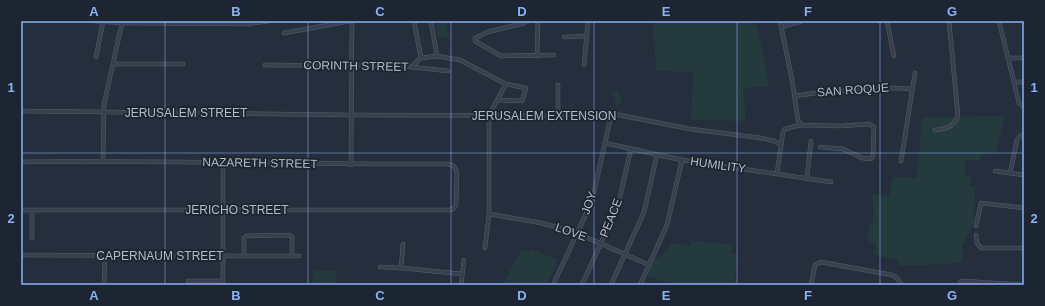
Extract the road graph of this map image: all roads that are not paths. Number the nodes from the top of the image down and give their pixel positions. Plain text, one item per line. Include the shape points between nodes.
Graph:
1 (95, 21) edge
2 (268, 21) edge
3 (351, 21) edge
4 (414, 21) edge
5 (431, 21) edge
6 (528, 21) edge
7 (538, 21) edge
8 (588, 21) edge
9 (780, 21) edge
10 (802, 21) edge
11 (888, 21) edge
12 (949, 21) edge
13 (998, 21) edge
14 (103, 22) edge
15 (195, 22) edge
16 (233, 22) edge
17 (122, 23) junction
18 (782, 27) junction
19 (284, 33) dead end
20 (564, 36) dead end
21 (586, 36) junction
22 (554, 55) dead end
23 (437, 56) junction
24 (537, 56) junction
25 (894, 56) dead end
26 (96, 57) dead end
27 (421, 58) junction
28 (1008, 58) junction
29 (1024, 58) edge
30 (113, 64) junction
31 (183, 64) dead end
32 (264, 65) dead end
33 (352, 65) junction
34 (584, 65) dead end
35 (411, 67) junction
36 (448, 71) dead end
37 (915, 73) dead end
38 (1014, 82) junction
39 (1024, 82) edge
40 (506, 84) junction
41 (558, 85) dead end
42 (912, 89) junction
43 (794, 96) junction
44 (497, 100) junction
45 (1022, 106) edge
46 (21, 111) edge
47 (103, 113) junction
48 (352, 115) junction
49 (489, 115) junction
50 (558, 115) junction
51 (611, 116) junction
52 (801, 125) junction
53 (935, 130) dead end
54 (1024, 134) edge
55 (811, 141) dead end
56 (605, 143) junction
57 (781, 145) junction
58 (820, 147) dead end
59 (631, 149) junction
60 (657, 155) junction
61 (682, 160) junction
62 (102, 161) junction
63 (21, 162) edge
64 (902, 162) dead end
65 (224, 163) junction
66 (351, 165) junction
67 (995, 171) dead end
68 (777, 173) junction
69 (1010, 173) junction
70 (1024, 175) edge
71 (807, 177) junction
72 (831, 182) dead end
73 (1024, 208) edge
74 (453, 209) joint
75 (21, 210) edge
76 (32, 210) junction
77 (224, 210) junction
78 (489, 214) junction
79 (976, 226) dead end
80 (577, 233) junction
81 (976, 235) dead end
82 (32, 238) dead end
83 (403, 244) dead end
84 (601, 244) junction
85 (485, 248) dead end
86 (1024, 248) edge
87 (626, 254) junction
88 (21, 255) edge
89 (105, 256) junction
90 (223, 256) junction
91 (244, 256) junction
92 (292, 256) junction
93 (299, 256) dead end
94 (464, 260) dead end
95 (649, 264) junction
96 (380, 267) dead end
97 (401, 268) junction
98 (462, 274) junction
99 (188, 281) dead end
100 (223, 283) edge
101 (104, 285) edge
102 (461, 285) edge
103 (553, 285) edge
104 (582, 285) edge
105 (611, 285) edge
106 (640, 285) edge
107 (811, 285) edge
108 (902, 285) edge
109 (960, 285) edge
110 (1024, 285) edge

1 - 14 street
2 - 16 street via 253,24
3 - 19 street
3 - 33 street
4 - 27 street
5 - 23 street
6 - 24 street via 486,33 475,40 501,56
7 - 24 street
8 - 21 street
9 - 18 street
10 - 18 street
11 - 25 street
12 - 53 street via 958,116 951,126
13 - 28 street
14 - 17 street
14 - 26 street
15 - 16 street
15 - 17 street
17 - 30 street
18 - 43 street
20 - 21 street
21 - 34 street
22 - 24 street
23 - 27 street
23 - 40 street via 460,60
27 - 35 street
28 - 29 street
28 - 38 street
30 - 31 street
30 - 47 street
32 - 33 street, CORINTH STREET
33 - 35 street, CORINTH STREET
33 - 48 street
35 - 36 street, CORINTH STREET
37 - 42 street
38 - 39 street
38 - 45 street
40 - 44 street
40 - 44 street via 526,88 523,101
41 - 50 street
42 - 43 street, SAN ROQUE via 881,88
42 - 64 street
43 - 52 street
44 - 49 street
46 - 47 street, JERUSALEM STREET
47 - 48 street, JERUSALEM STREET
47 - 62 street
48 - 49 street, JERUSALEM EXTENSION
48 - 66 street
49 - 50 street, JERUSALEM EXTENSION
49 - 78 street
50 - 51 street, JERUSALEM EXTENSION
51 - 56 street, JOY
51 - 57 street, JERUSALEM EXTENSION via 616,114 690,129 761,138
52 - 57 street via 784,130
52 - 58 street via 873,125 871,159 862,158 843,149
54 - 69 street via 1017,140
55 - 71 street
56 - 59 street, HUMILITY
56 - 80 street, JOY via 592,201
57 - 68 street
59 - 60 street, HUMILITY
59 - 84 street, PEACE via 618,205
60 - 61 street, HUMILITY
60 - 87 street via 644,212
61 - 68 street, HUMILITY
61 - 95 street via 667,225
62 - 63 street, NAZARETH STREET
62 - 65 street, NAZARETH STREET
65 - 66 street, NAZARETH STREET
65 - 77 street
66 - 74 street, NAZARETH STREET via 451,164 457,172 456,205
67 - 69 street
68 - 71 street, HUMILITY
69 - 70 street
71 - 72 street, HUMILITY
73 - 79 street via 981,203
74 - 77 street, JERICHO STREET
75 - 76 street, JERICHO STREET
76 - 77 street, JERICHO STREET
76 - 82 street
77 - 90 street
78 - 80 street, LOVE via 541,223
78 - 85 street
80 - 84 street, LOVE
80 - 103 street, JOY
81 - 86 street via 981,248
83 - 97 street
84 - 87 street, LOVE
84 - 104 street, PEACE
87 - 95 street, LOVE
87 - 105 street
88 - 89 street, CAPERNAUM STREET
89 - 90 street, CAPERNAUM STREET
89 - 101 street
90 - 91 street, CAPERNAUM STREET
90 - 100 street
91 - 92 street, CAPERNAUM STREET
91 - 92 street via 246,236 290,235
92 - 93 street, CAPERNAUM STREET
94 - 98 street
95 - 106 street
96 - 97 street
97 - 98 street
98 - 102 street
99 - 100 street
107 - 108 street via 815,265 821,262 892,275
109 - 110 street via 963,280

